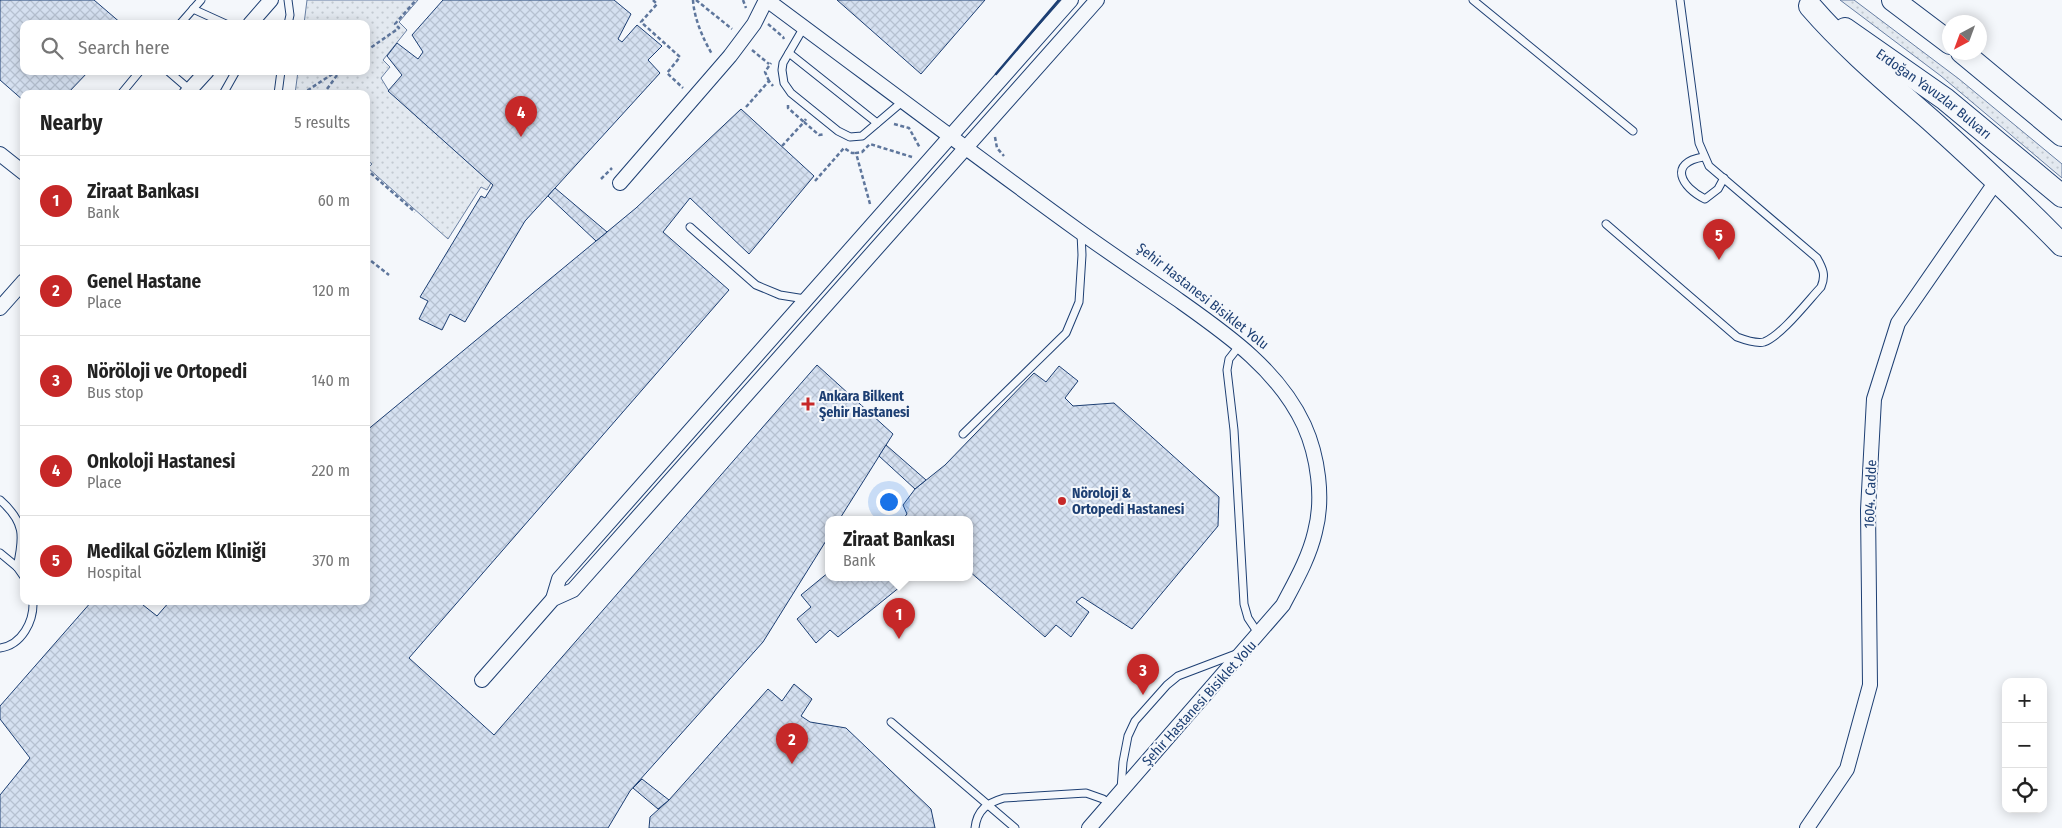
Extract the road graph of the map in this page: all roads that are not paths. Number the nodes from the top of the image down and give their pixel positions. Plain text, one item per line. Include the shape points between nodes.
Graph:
1 (200, 0) edge
2 (271, 0) edge
3 (288, 0) edge
4 (767, 0) edge
5 (1071, 0) edge
6 (1097, 0) edge
7 (1474, 0) edge
8 (1680, 0) edge
9 (1893, 0) edge
10 (1805, 3) edge
11 (193, 9) junction
12 (183, 20) edge
13 (217, 20) edge
14 (254, 20) edge
15 (289, 20) edge
16 (804, 28) junction
17 (1942, 37) edge
18 (789, 53) junction
19 (1972, 60) edge
20 (1988, 72) junction
21 (137, 75) edge
22 (172, 75) edge
23 (203, 75) edge
24 (234, 75) edge
25 (280, 75) edge
26 (124, 90) edge
27 (186, 90) edge
28 (190, 90) edge
29 (225, 90) edge
30 (279, 90) edge
31 (902, 102) junction
32 (2062, 121) edge
33 (878, 123) junction
34 (1633, 131) dead end
35 (2062, 135) edge
36 (952, 136) junction
37 (967, 148) junction
38 (0, 154) edge
39 (1703, 157) junction
40 (20, 171) edge
41 (1724, 178) junction
42 (1997, 180) junction
43 (620, 183) dead end
44 (2062, 196) edge
45 (1606, 224) dead end
46 (690, 227) dead end
47 (1081, 232) junction
48 (2062, 245) edge
49 (20, 286) edge
50 (805, 299) junction
51 (0, 308) edge
52 (1240, 345) junction
53 (963, 434) dead end
54 (0, 500) edge
55 (20, 527) edge
56 (0, 553) edge
57 (20, 554) edge
58 (17, 567) junction
59 (20, 571) edge
60 (553, 599) junction
61 (32, 605) edge
62 (1258, 632) junction
63 (0, 648) edge
64 (1241, 652) junction
65 (482, 680) dead end
66 (891, 722) dead end
67 (1121, 791) junction
68 (987, 804) junction
69 (1110, 804) junction
70 (975, 828) edge
71 (1015, 828) edge
72 (1089, 828) edge
73 (1807, 828) edge

1 - 11 lane
2 - 14 street
3 - 15 lane
4 - 16 street
4 - 43 street via 730,56
5 - 36 street
6 - 37 street
7 - 34 lane
8 - 39 lane
9 - 17 main road
10 - 42 main road via 1860,59
10 - 44 main road, Erdoğan Yavuzlar Bulvarı via 1907,71
11 - 12 lane
11 - 13 lane
16 - 18 lane
16 - 31 street
18 - 33 lane
18 - 33 lane via 782,70 786,88 838,131 856,137 868,133
19 - 20 main road
20 - 32 main road
20 - 35 main road
21 - 26 lane
22 - 27 lane
23 - 28 street
24 - 29 lane
25 - 30 lane
31 - 33 lane
31 - 36 street
36 - 37 street
36 - 50 street
37 - 47 street
37 - 60 street via 573,590
38 - 40 street
39 - 41 lane
39 - 41 lane via 1692,159 1685,165 1682,174 1684,184 1705,198 1718,188
41 - 45 lane via 1816,258 1824,270 1821,288 1777,335 1763,342 1738,337
42 - 48 main road
42 - 73 street, 1604. Cadde via 1898,323 1874,399 1868,510 1870,685 1847,770
46 - 50 lane via 756,285 780,296
47 - 52 street
47 - 53 lane via 1079,302 1066,333
49 - 51 street
50 - 60 street via 559,579
52 - 62 lane via 1229,359 1227,370 1234,430 1244,604 1248,618
52 - 62 street via 1284,390 1304,425 1315,460 1319,497 1315,532 1302,568 1283,605
54 - 55 lane via 16,517
56 - 58 lane
57 - 58 lane
58 - 59 lane
60 - 65 street
61 - 63 lane via 29,626 15,642
62 - 64 street
64 - 67 street
64 - 67 lane via 1178,676 1135,721 1128,736
66 - 68 lane
67 - 69 street
68 - 69 lane via 1004,798 1078,792 1094,795
68 - 70 lane via 979,813
68 - 71 lane
69 - 72 street

